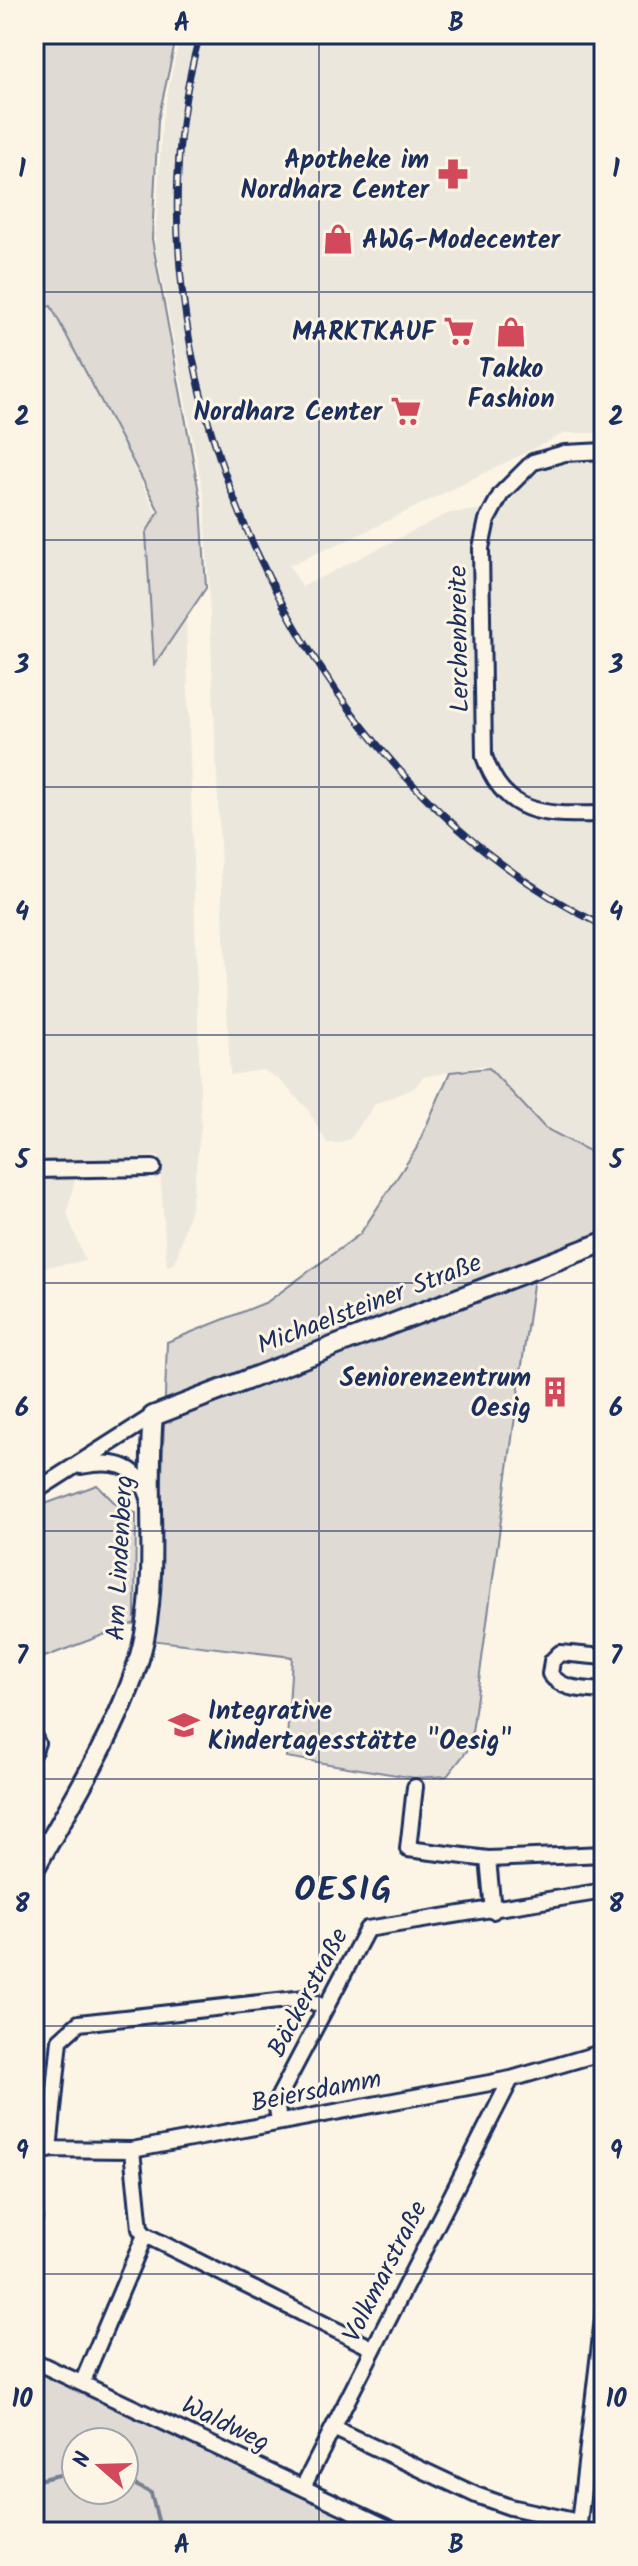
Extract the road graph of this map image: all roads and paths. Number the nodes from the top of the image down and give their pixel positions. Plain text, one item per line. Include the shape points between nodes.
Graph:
1 (604, 451) edge
2 (604, 814) edge
3 (153, 1168) dead end
4 (34, 1170) edge
5 (604, 1242) edge
6 (153, 1416) junction
7 (77, 1467) junction
8 (34, 1492) edge
9 (149, 1497) junction
10 (604, 1657) edge
11 (604, 1691) edge
12 (34, 1737) edge
13 (34, 1751) edge
14 (415, 1787) dead end
15 (604, 1854) edge
16 (488, 1859) junction
17 (34, 1870) edge
18 (604, 1891) edge
19 (493, 1911) junction
20 (325, 2008) junction
21 (604, 2052) edge
22 (511, 2079) junction
23 (279, 2121) junction
24 (40, 2150) edge
25 (132, 2150) junction
26 (34, 2220) edge
27 (145, 2235) junction
28 (604, 2310) edge
29 (372, 2348) junction
30 (34, 2361) edge
31 (83, 2381) junction
32 (333, 2428) junction
33 (303, 2487) junction
34 (579, 2527) edge
35 (397, 2532) edge

1 - 2 street, Lerchenbreite via 550,456 521,471 493,507 481,548 484,756 493,781 513,801 536,811
3 - 4 street
5 - 6 street, Michaelsteiner Straße
6 - 7 street
6 - 9 street, Am Lindenberg
7 - 8 street
7 - 9 street via 118,1463 137,1474
9 - 17 street, Am Lindenberg via 149,1603 135,1673
10 - 11 street via 560,1653 550,1674 557,1684
12 - 13 street
14 - 16 street via 408,1849
15 - 16 street
16 - 19 street
18 - 19 street, Bäckerstraße
19 - 20 street, Bäckerstraße via 367,1929
20 - 23 street, Bäckerstraße via 276,2102
20 - 24 street via 305,1998 79,2023 60,2040
21 - 22 street, Beiersdamm
22 - 23 street, Beiersdamm
22 - 29 street, Volkmarstraße
23 - 25 street, Beiersdamm
24 - 25 street, Beiersdamm
24 - 26 street
25 - 27 street via 140,2229
27 - 29 street
27 - 31 street
28 - 34 street
29 - 32 street, Volkmarstraße
30 - 31 street, Waldweg
31 - 33 street, Waldweg
32 - 33 street, Volkmarstraße
32 - 34 street via 476,2495
33 - 35 street, Waldweg

